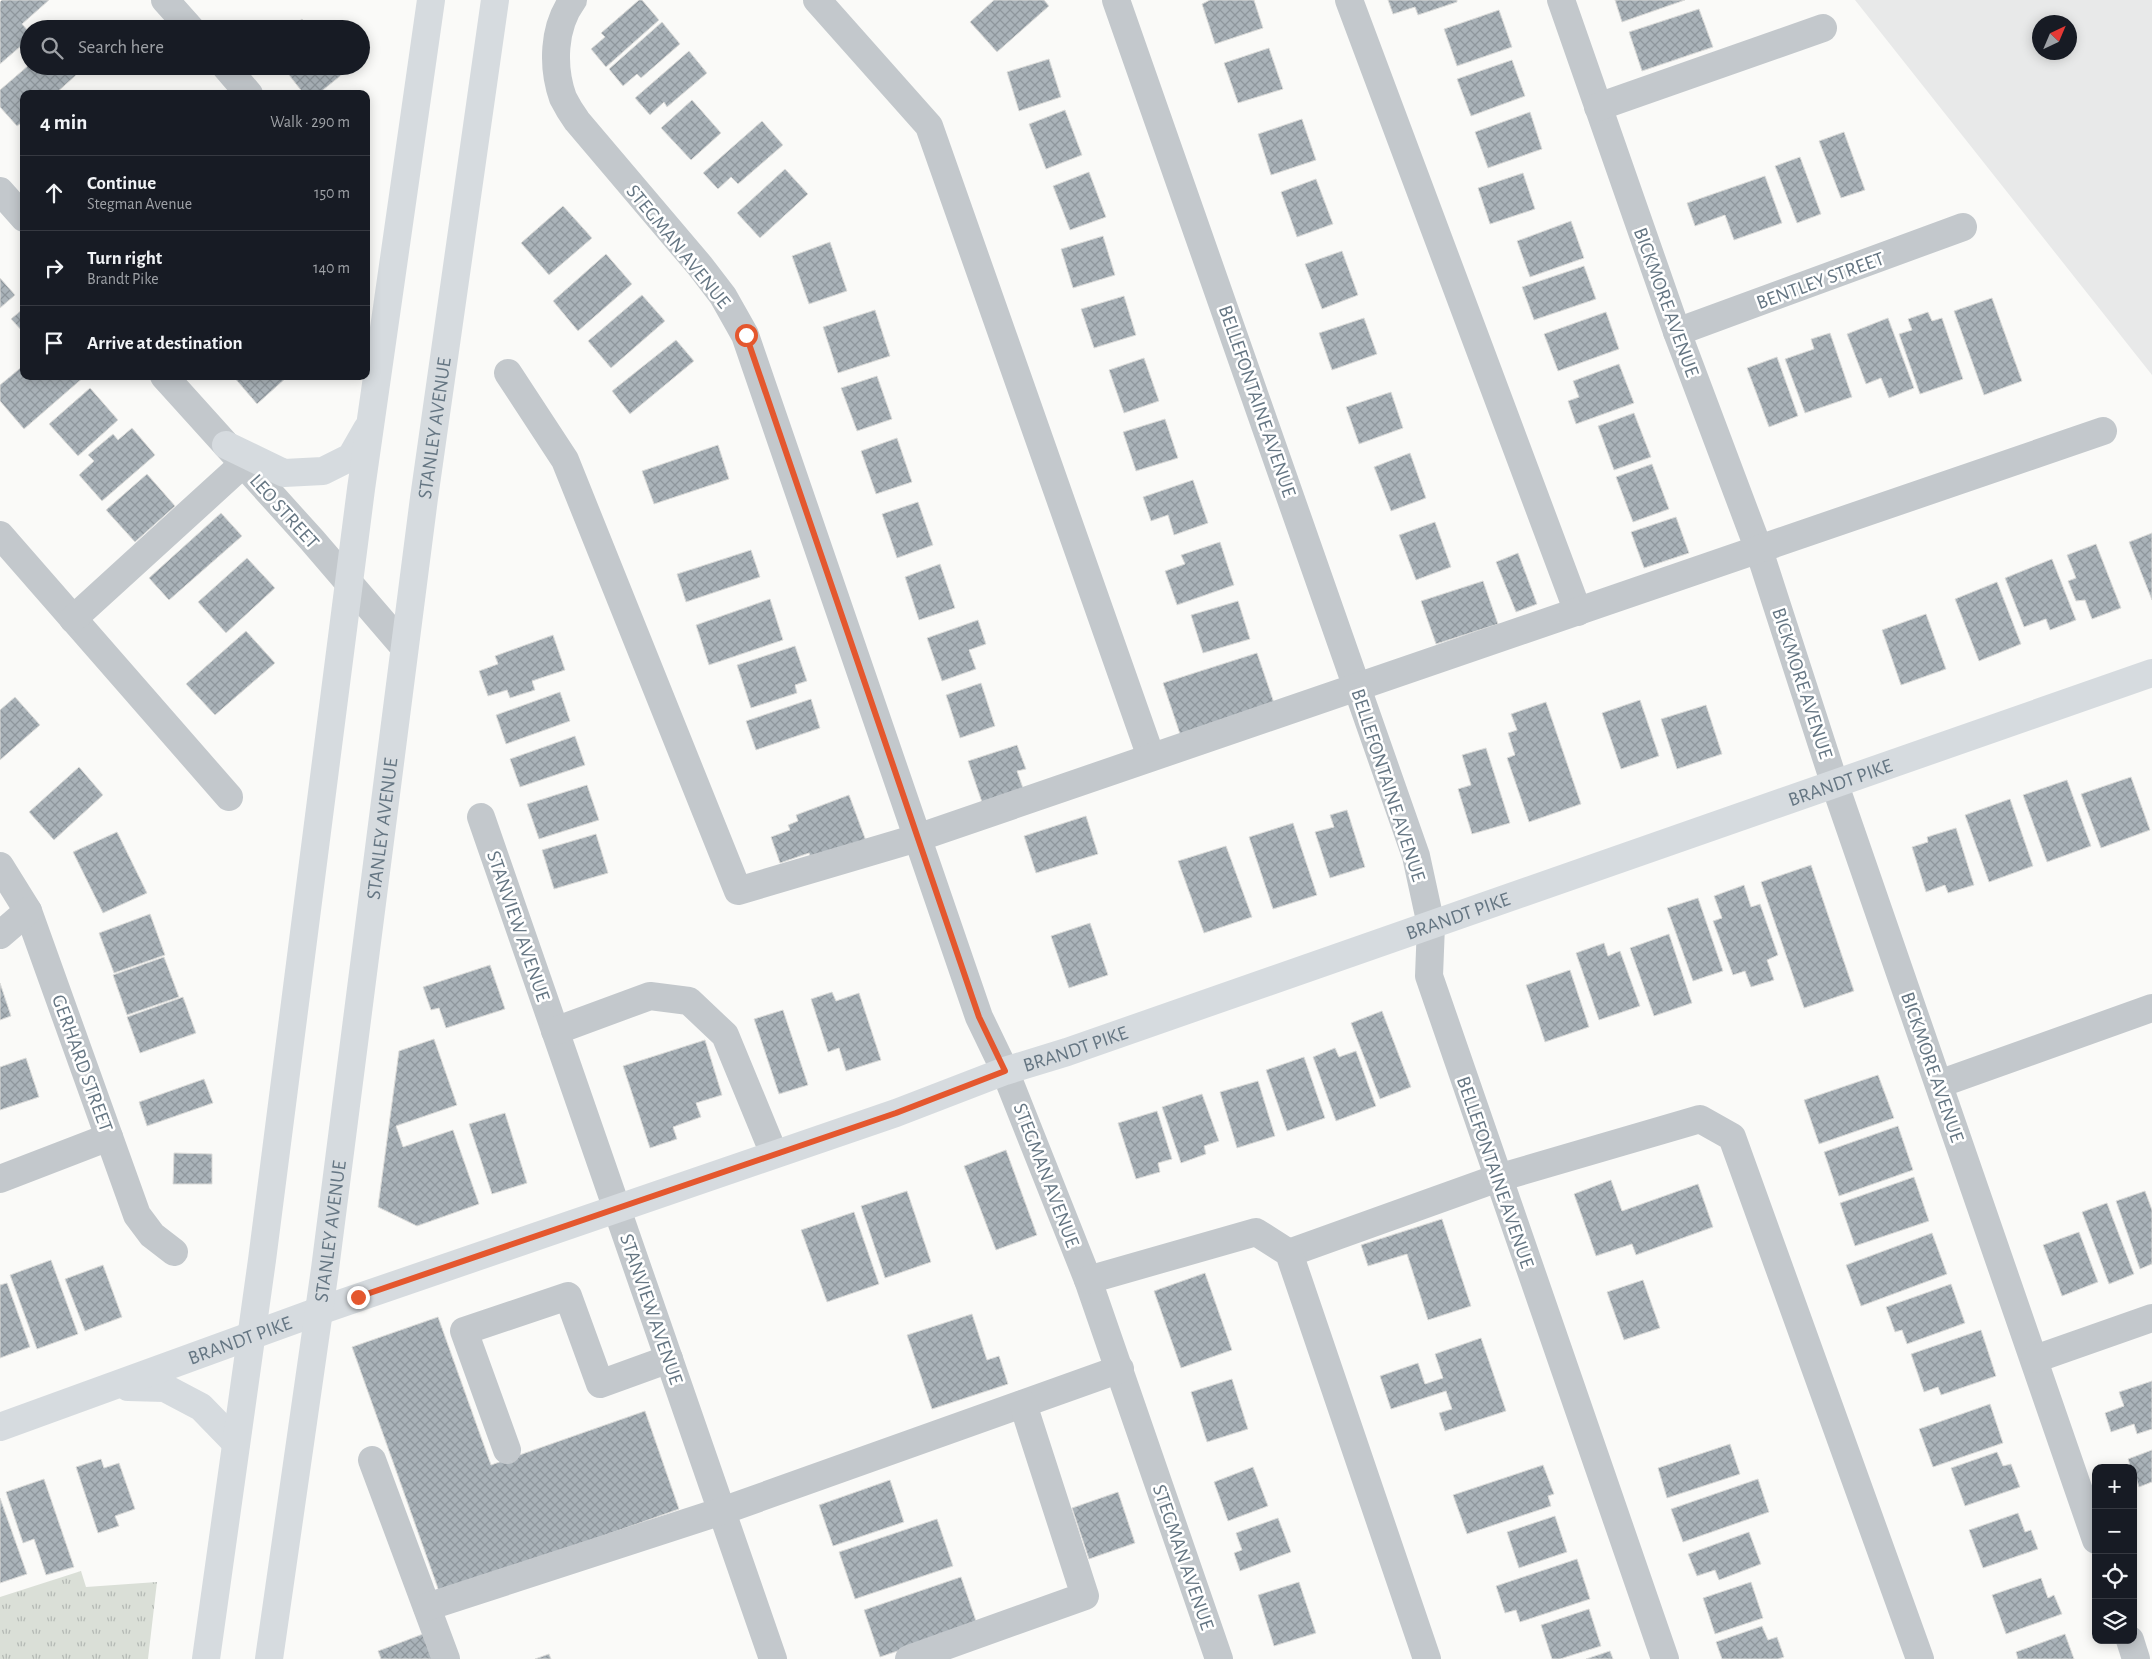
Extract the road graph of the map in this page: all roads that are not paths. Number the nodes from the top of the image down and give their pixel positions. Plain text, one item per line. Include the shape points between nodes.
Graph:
1 (165, 0) edge
2 (431, 0) edge
3 (495, 0) edge
4 (573, 0) edge
5 (817, 0) edge
6 (1116, 0) edge
7 (1349, 0) edge
8 (1560, 0) edge
9 (183, 20) edge
10 (1823, 28) dead end
11 (233, 75) edge
12 (246, 90) edge
13 (1598, 107) junction
14 (0, 191) edge
15 (20, 214) edge
16 (1963, 227) dead end
17 (1677, 332) junction
18 (508, 373) dead end
19 (168, 380) edge
20 (371, 422) junction
21 (2103, 431) dead end
22 (234, 455) junction
23 (0, 535) edge
24 (1759, 550) junction
25 (349, 584) junction
26 (1578, 612) junction
27 (73, 619) junction
28 (404, 647) junction
29 (2152, 672) edge
30 (1357, 687) junction
31 (1151, 757) junction
32 (1835, 785) junction
33 (230, 797) dead end
34 (481, 817) dead end
35 (917, 838) junction
36 (0, 866) edge
37 (28, 911) junction
38 (1431, 925) junction
39 (0, 935) edge
40 (2152, 1008) edge
41 (555, 1031) junction
42 (1005, 1071) junction
43 (1939, 1084) junction
44 (109, 1137) junction
45 (774, 1154) junction
46 (1498, 1178) junction
47 (0, 1179) edge
48 (616, 1207) junction
49 (174, 1252) dead end
50 (1289, 1253) junction
51 (1088, 1280) junction
52 (318, 1311) junction
53 (2152, 1318) edge
54 (251, 1336) junction
55 (669, 1359) junction
56 (2034, 1359) junction
57 (1120, 1370) junction
58 (114, 1387) junction
59 (1023, 1404) junction
60 (0, 1427) edge
61 (236, 1443) junction
62 (507, 1450) dead end
63 (372, 1460) dead end
64 (722, 1510) junction
65 (2092, 1528) edge
66 (427, 1607) junction
67 (2131, 1644) edge
68 (206, 1659) edge
69 (269, 1659) edge
70 (446, 1659) edge
71 (773, 1659) edge
72 (909, 1659) edge
73 (1219, 1659) edge
74 (1427, 1659) edge
75 (1665, 1659) edge
76 (1920, 1659) edge
77 (2136, 1659) edge

1 - 9 street
2 - 20 main road
3 - 28 main road, STANLEY AVENUE
4 - 35 street, STEGMAN AVENUE via 559,29 556,59 556,73 564,98 577,121 700,266 746,335
5 - 31 street via 930,126
6 - 30 street, BELLEFONTAINE AVENUE
7 - 26 street
8 - 13 street, BICKMORE AVENUE
10 - 13 street
11 - 12 street
13 - 17 street, BICKMORE AVENUE
14 - 15 street
16 - 17 street, BENTLEY STREET
17 - 24 street, BICKMORE AVENUE
18 - 35 street via 565,460 738,891
19 - 22 street, LEO STREET
20 - 22 main road via 351,457 324,471 284,473
20 - 25 main road
21 - 24 street
22 - 25 street, LEO STREET
22 - 27 street
23 - 27 street
24 - 26 street
24 - 32 street, BICKMORE AVENUE
25 - 28 street, LEO STREET
25 - 54 main road
26 - 30 street
27 - 33 street
28 - 52 main road, STANLEY AVENUE
29 - 32 main road, BRANDT PIKE
30 - 31 street
30 - 38 street, BELLEFONTAINE AVENUE via 1416,856
31 - 35 street
32 - 38 main road, BRANDT PIKE
32 - 43 street, BICKMORE AVENUE
34 - 41 street, STANVIEW AVENUE
35 - 42 street, STEGMAN AVENUE via 979,1017
36 - 37 street, GERHARD STREET
37 - 39 street
37 - 44 street, GERHARD STREET
38 - 42 main road, BRANDT PIKE
38 - 46 street, BELLEFONTAINE AVENUE via 1429,976
40 - 43 street
41 - 45 street via 650,996 689,1001 725,1035
41 - 48 street, STANVIEW AVENUE
42 - 45 main road, BRANDT PIKE via 896,1113
42 - 51 street, STEGMAN AVENUE
43 - 56 street, BICKMORE AVENUE
44 - 47 street
44 - 49 street, GERHARD STREET via 137,1215 152,1235
45 - 48 main road, BRANDT PIKE
46 - 50 street
46 - 75 street, BELLEFONTAINE AVENUE
46 - 76 street via 1700,1119 1732,1137
48 - 52 main road, BRANDT PIKE
48 - 55 street, STANVIEW AVENUE
50 - 51 street via 1256,1232
50 - 74 street
51 - 57 street, STEGMAN AVENUE
52 - 54 main road, BRANDT PIKE
52 - 69 main road, STANLEY AVENUE
53 - 56 street
54 - 58 main road, BRANDT PIKE
54 - 61 main road
55 - 62 street via 600,1384 568,1296 464,1331
55 - 64 street, STANVIEW AVENUE
56 - 65 street, BICKMORE AVENUE
57 - 59 street
57 - 73 street, STEGMAN AVENUE
58 - 60 main road, BRANDT PIKE
58 - 61 main road via 165,1388 200,1406
59 - 64 street
59 - 72 street via 1084,1596
61 - 68 main road
63 - 66 street
64 - 66 street
64 - 71 street, STANVIEW AVENUE
66 - 70 street
67 - 77 street

